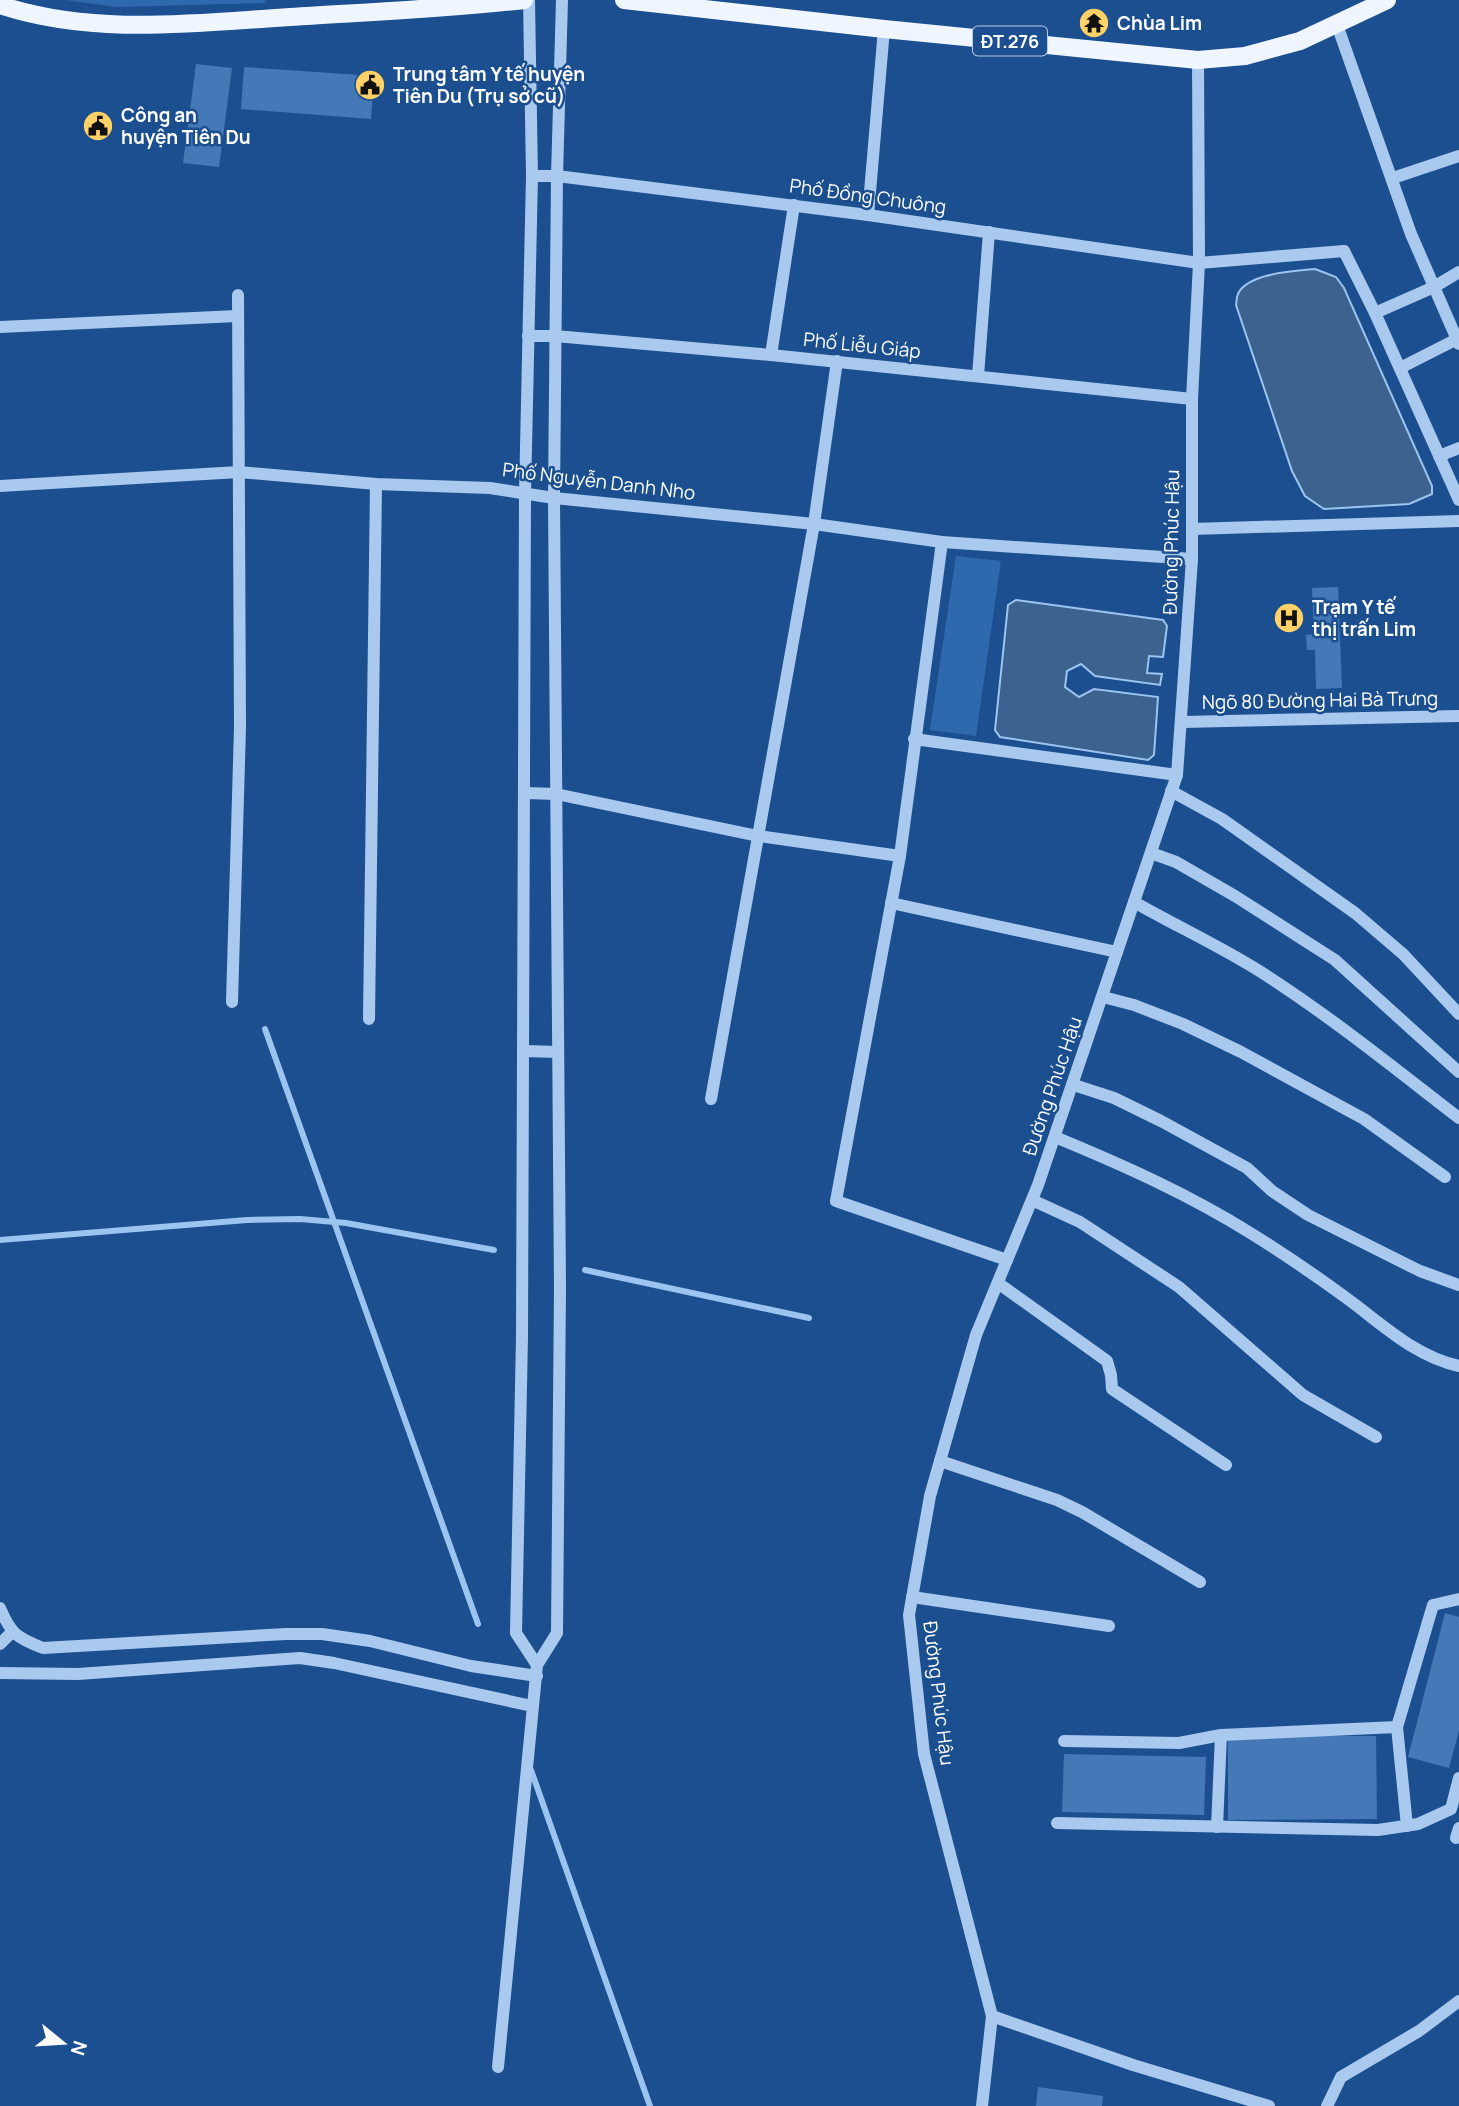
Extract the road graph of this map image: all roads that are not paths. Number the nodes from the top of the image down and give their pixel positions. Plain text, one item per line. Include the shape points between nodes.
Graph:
1 (524, 0) edge
2 (529, 0) edge
3 (562, 0) edge
4 (624, 0) edge
5 (1387, 0) edge
6 (0, 5) edge
7 (1336, 22) junction
8 (884, 29) junction
9 (1198, 60) junction
10 (1459, 156) edge
11 (532, 176) junction
12 (557, 176) junction
13 (1392, 178) junction
14 (794, 205) junction
15 (868, 215) junction
16 (989, 232) junction
17 (1199, 263) junction
18 (1459, 272) edge
19 (1434, 287) junction
20 (238, 295) dead end
21 (1375, 313) junction
22 (237, 316) junction
23 (0, 327) edge
24 (528, 336) junction
25 (555, 336) junction
26 (1458, 340) edge
27 (771, 355) junction
28 (837, 362) junction
29 (1399, 368) junction
30 (978, 376) junction
31 (1192, 399) junction
32 (1459, 448) edge
33 (1439, 456) junction
34 (239, 472) junction
35 (376, 484) junction
36 (0, 486) edge
37 (525, 494) junction
38 (554, 498) junction
39 (1459, 500) edge
40 (1459, 521) edge
41 (814, 524) junction
42 (1192, 529) junction
43 (942, 542) junction
44 (1192, 559) junction
45 (1459, 716) edge
46 (1182, 722) junction
47 (914, 740) junction
48 (1177, 775) junction
49 (1171, 791) junction
50 (526, 793) junction
51 (556, 794) junction
52 (758, 835) junction
53 (1151, 853) junction
54 (900, 856) junction
55 (1134, 902) junction
56 (891, 903) junction
57 (1117, 953) junction
58 (1103, 997) junction
59 (232, 1003) dead end
60 (1459, 1014) edge
61 (369, 1019) dead end
62 (524, 1051) junction
63 (558, 1052) junction
64 (1459, 1072) edge
65 (1074, 1085) junction
66 (711, 1099) dead end
67 (1459, 1118) edge
68 (1055, 1138) junction
69 (1445, 1177) dead end
70 (1032, 1200) junction
71 (1007, 1260) junction
72 (998, 1283) junction
73 (1459, 1285) edge
74 (1459, 1366) edge
75 (1376, 1437) dead end
76 (940, 1461) junction
77 (1226, 1465) dead end
78 (1200, 1582) dead end
79 (912, 1597) junction
80 (1459, 1599) edge
81 (0, 1608) edge
82 (1109, 1626) dead end
83 (12, 1632) junction
84 (0, 1644) edge
85 (537, 1671) junction
86 (0, 1673) edge
87 (532, 1706) junction
88 (1397, 1727) junction
89 (1221, 1735) junction
90 (1064, 1741) dead end
91 (1459, 1778) edge
92 (1057, 1823) dead end
93 (1217, 1826) junction
94 (1407, 1826) junction
95 (1459, 2001) edge
96 (992, 2016) junction
97 (498, 2067) dead end
98 (982, 2106) edge
99 (1269, 2106) edge
100 (1327, 2106) edge

1 - 6 main road via 173,24 88,23
2 - 11 street
3 - 12 street
4 - 8 main road, ĐT.276
5 - 7 main road, ĐT.276
7 - 9 main road, ĐT.276 via 1276,48
7 - 13 street
8 - 9 main road, ĐT.276
8 - 15 street
9 - 17 street, Đường Phúc Hậu
10 - 13 street
11 - 12 street, Phố Đồng Chuông
11 - 24 street
12 - 14 street, Phố Đồng Chuông
12 - 25 street
13 - 19 street
14 - 15 street, Phố Đồng Chuông
14 - 27 street
15 - 16 street, Phố Đồng Chuông
16 - 17 street, Phố Đồng Chuông
16 - 30 street
17 - 21 street, Phố Đồng Chuông via 1344,251
17 - 31 street, Đường Phúc Hậu
18 - 19 street
19 - 21 street
19 - 26 street
20 - 22 street
21 - 29 street
22 - 23 street
22 - 34 street
24 - 25 street, Phố Liễu Giáp
24 - 37 street
25 - 27 street, Phố Liễu Giáp
25 - 38 street
26 - 29 street
27 - 28 street, Phố Liễu Giáp
28 - 30 street, Phố Liễu Giáp
28 - 41 street
29 - 33 street
30 - 31 street, Phố Liễu Giáp
31 - 42 street, Đường Phúc Hậu
32 - 33 street
33 - 39 street
34 - 35 street, Phố Nguyễn Danh Nho
34 - 36 street, Phố Nguyễn Danh Nho
34 - 59 street via 240,728
35 - 37 street, Phố Nguyễn Danh Nho via 489,488
35 - 61 street
37 - 38 street, Phố Nguyễn Danh Nho
37 - 50 street
38 - 41 street, Phố Nguyễn Danh Nho
38 - 51 street
40 - 42 street
41 - 43 street, Phố Nguyễn Danh Nho
41 - 52 street
42 - 44 street, Đường Phúc Hậu
43 - 44 street, Phố Nguyễn Danh Nho
43 - 47 street
44 - 46 street, Đường Phúc Hậu
45 - 46 street, Ngõ 80 Đường Hai Bà Trưng
46 - 48 street, Đường Phúc Hậu
47 - 48 street
47 - 54 street
48 - 49 street, Đường Phúc Hậu
49 - 53 street, Đường Phúc Hậu
49 - 60 street via 1222,819 1355,913 1403,954
50 - 51 street
50 - 62 street
51 - 52 street
51 - 63 street
52 - 54 street
52 - 66 street
53 - 55 street, Đường Phúc Hậu
53 - 64 street via 1235,896 1335,960
54 - 56 street
55 - 57 street, Đường Phúc Hậu
55 - 67 street via 1295,994
56 - 57 street
56 - 71 street via 836,1201
57 - 58 street, Đường Phúc Hậu
58 - 65 street, Đường Phúc Hậu
58 - 69 street via 1183,1024 1241,1052 1364,1119
62 - 63 street
62 - 85 street via 516,1633
63 - 85 street via 558,1633
65 - 68 street, Đường Phúc Hậu
65 - 73 street via 1161,1121 1247,1168 1308,1215 1420,1271
68 - 70 street, Đường Phúc Hậu
68 - 74 street via 1186,1195 1252,1234 1417,1350
70 - 71 street, Đường Phúc Hậu
70 - 75 street via 1080,1222 1179,1287 1303,1395
71 - 72 street, Đường Phúc Hậu
72 - 76 street, Đường Phúc Hậu via 976,1335
72 - 77 street via 1107,1361 1112,1389
76 - 78 street via 1057,1500
76 - 79 street, Đường Phúc Hậu
79 - 82 street
79 - 96 street, Đường Phúc Hậu via 909,1615 924,1754
80 - 88 street via 1433,1605
81 - 83 street
83 - 84 street
83 - 85 street via 43,1648 322,1634 471,1666
85 - 87 street
86 - 87 street via 78,1674 300,1657
87 - 97 street
88 - 89 street
88 - 94 street
89 - 90 street via 1179,1744
89 - 93 street
91 - 94 street via 1451,1809
92 - 93 street
93 - 94 street via 1378,1830
95 - 100 street via 1419,2031 1341,2077
96 - 98 street, Đường Phúc Hậu
96 - 99 street

